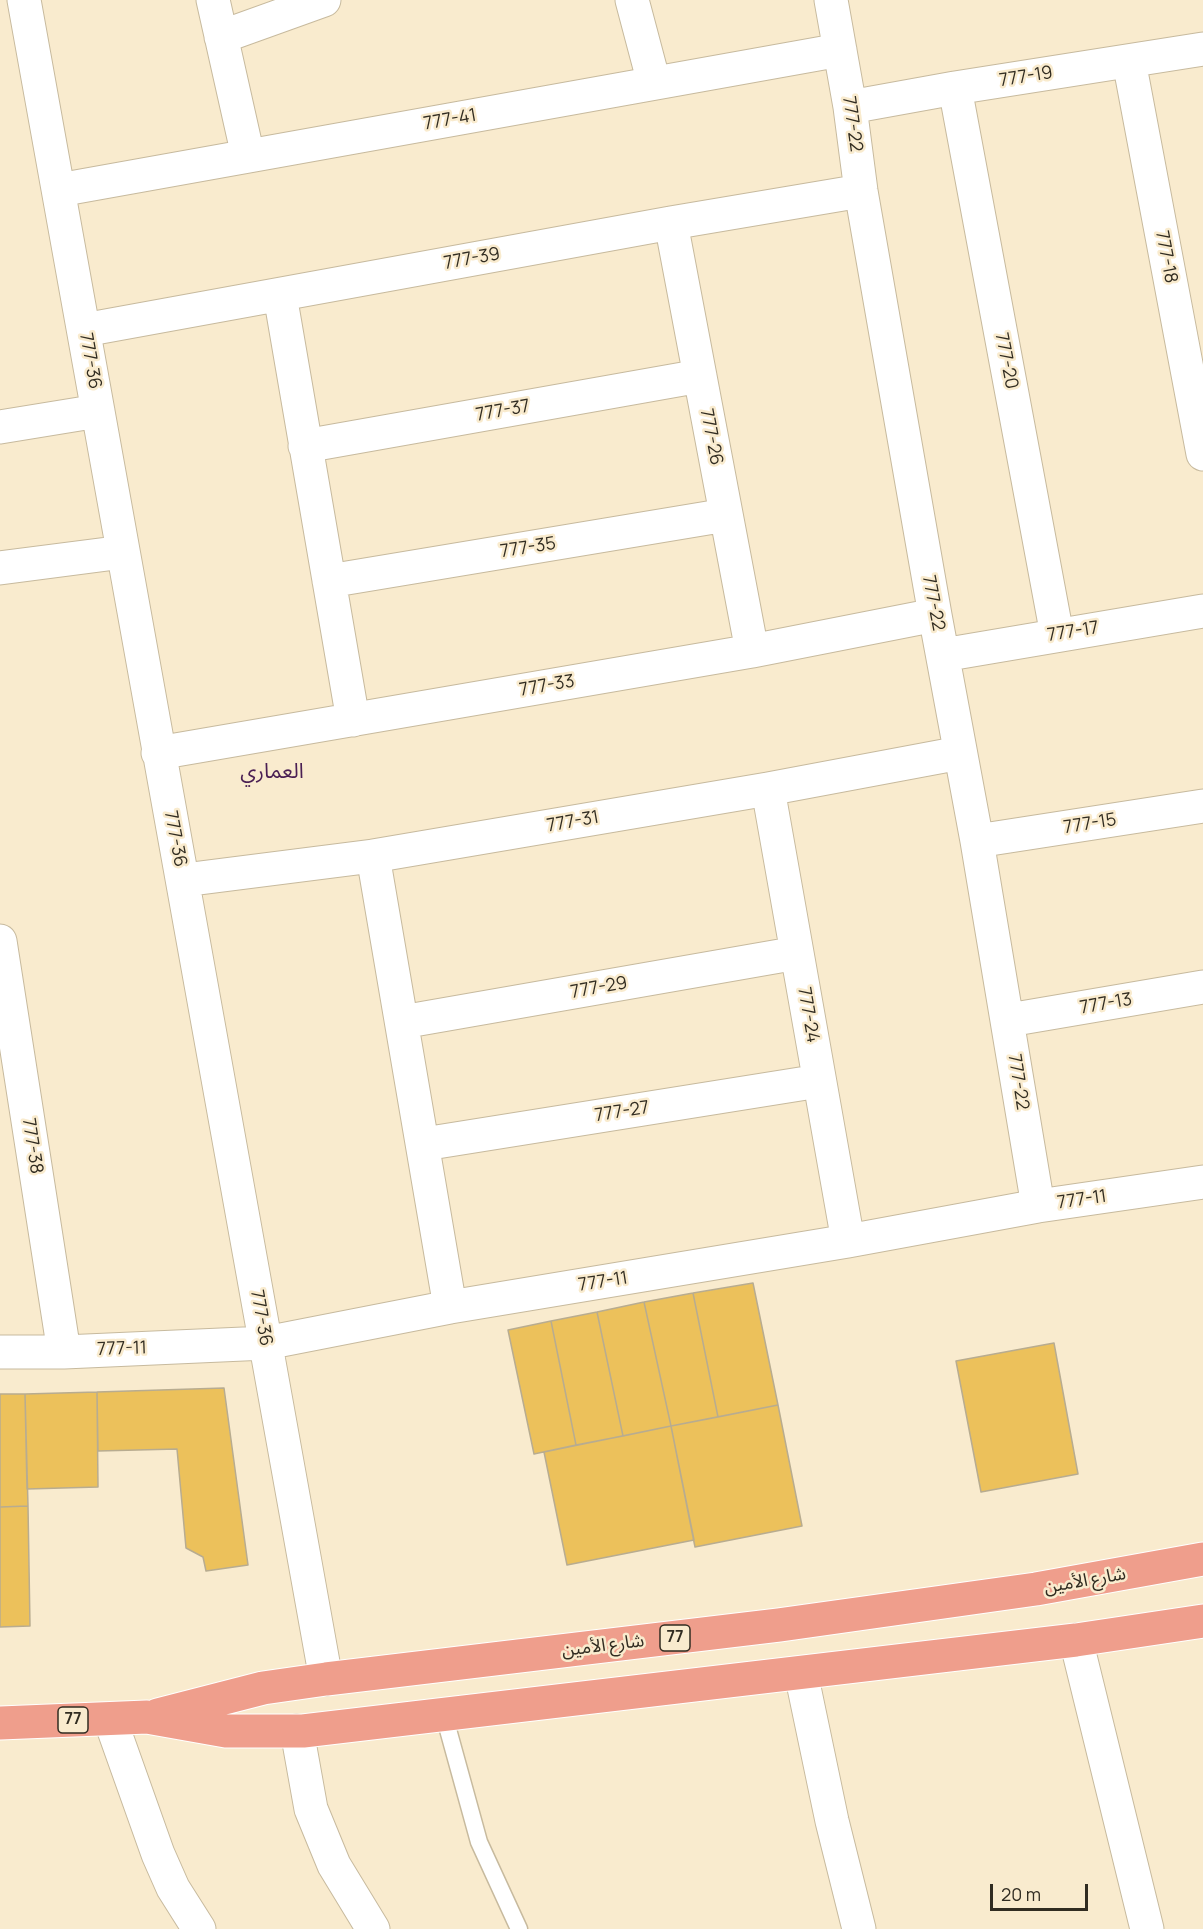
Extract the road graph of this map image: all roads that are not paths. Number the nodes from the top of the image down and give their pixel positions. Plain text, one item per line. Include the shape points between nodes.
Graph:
1 (24, 0) edge
2 (213, 0) edge
3 (324, 0) edge
4 (632, 0) edge
5 (831, 0) edge
6 (221, 37) junction
7 (1203, 49) edge
8 (840, 50) junction
9 (1129, 61) junction
10 (654, 83) junction
11 (955, 88) junction
12 (850, 107) junction
13 (248, 156) junction
14 (59, 190) junction
15 (861, 191) junction
16 (671, 223) junction
17 (280, 295) junction
18 (84, 330) junction
19 (700, 376) junction
20 (98, 411) junction
21 (0, 427) edge
22 (306, 446) junction
23 (1203, 454) edge
24 (726, 515) junction
25 (123, 552) junction
26 (0, 568) edge
27 (329, 581) junction
28 (1203, 612) edge
29 (935, 615) junction
30 (1057, 634) junction
31 (752, 651) junction
32 (943, 655) junction
33 (353, 720) junction
34 (158, 753) junction
35 (960, 753) junction
36 (768, 789) junction
37 (1203, 806) edge
38 (977, 841) junction
39 (373, 856) junction
40 (184, 880) junction
41 (0, 941) edge
42 (797, 953) junction
43 (1203, 987) edge
44 (1009, 1020) junction
45 (402, 1022) junction
46 (819, 1081) junction
47 (424, 1144) junction
48 (1203, 1182) edge
49 (1038, 1206) junction
50 (848, 1241) junction
51 (450, 1307) junction
52 (266, 1343) junction
53 (0, 1352) edge
54 (64, 1352) junction
55 (1203, 1559) edge
56 (1203, 1621) edge
57 (1076, 1640) junction
58 (801, 1672) junction
59 (326, 1678) junction
60 (444, 1715) junction
61 (147, 1718) junction
62 (110, 1719) junction
63 (0, 1723) edge
64 (297, 1731) junction
65 (199, 1929) edge
66 (373, 1929) edge
67 (519, 1929) edge
68 (859, 1929) edge
69 (1147, 1929) edge

1 - 14 street, 777-36
2 - 6 street
3 - 6 street
4 - 10 street
5 - 8 street, 777-22
6 - 13 street
7 - 9 street, 777-19
8 - 10 street, 777-41
8 - 12 street, 777-22
9 - 11 street, 777-19
9 - 23 street, 777-18
10 - 13 street, 777-41
11 - 12 street, 777-19
11 - 30 street, 777-20
12 - 15 street, 777-22
13 - 14 street, 777-41
14 - 18 street, 777-36
15 - 16 street, 777-39
15 - 29 street, 777-22
16 - 17 street, 777-39
16 - 19 street, 777-26
17 - 18 street, 777-39
17 - 22 street
18 - 20 street, 777-36
19 - 22 street, 777-37
19 - 24 street, 777-26
20 - 21 street
20 - 25 street, 777-36
22 - 27 street
24 - 27 street, 777-35
24 - 31 street, 777-26
25 - 26 street
25 - 34 street, 777-36
27 - 33 street
28 - 30 street, 777-17
29 - 31 street, 777-33
29 - 32 street, 777-22
30 - 32 street, 777-17
31 - 33 street, 777-33
32 - 35 street, 777-22
33 - 34 street, 777-33
34 - 40 street, 777-36
35 - 36 street, 777-31
35 - 38 street, 777-22
36 - 39 street, 777-31
36 - 42 street, 777-24
37 - 38 street, 777-15
38 - 44 street, 777-22
39 - 40 street, 777-31
39 - 45 street
40 - 52 street, 777-36
41 - 54 street, 777-38
42 - 45 street, 777-29
42 - 46 street, 777-24
43 - 44 street, 777-13
44 - 49 street, 777-22
45 - 47 street
46 - 47 street, 777-27
46 - 50 street, 777-24
47 - 51 street
48 - 49 street, 777-11
49 - 50 street, 777-11
50 - 51 street, 777-11
51 - 52 street, 777-11
52 - 54 street, 777-11
52 - 59 street, 777-36
53 - 54 street, 777-11
55 - 59 main road, شارع الأمين / 77 via 1036,1590 779,1625
56 - 57 main road, شارع الأمين / 77
57 - 58 main road, شارع الأمين / 77
57 - 69 street
58 - 60 main road, شارع الأمين / 77
58 - 68 street
59 - 61 main road, شارع الأمين / 77 via 263,1688
60 - 64 main road, شارع الأمين / 77
60 - 67 lane via 479,1842
61 - 62 main road, شارع الأمين / 77
61 - 64 main road, شارع الأمين / 77 via 226,1731
62 - 63 main road, شارع الأمين / 77
62 - 65 street via 158,1854 173,1888
64 - 66 street via 311,1809 334,1865

